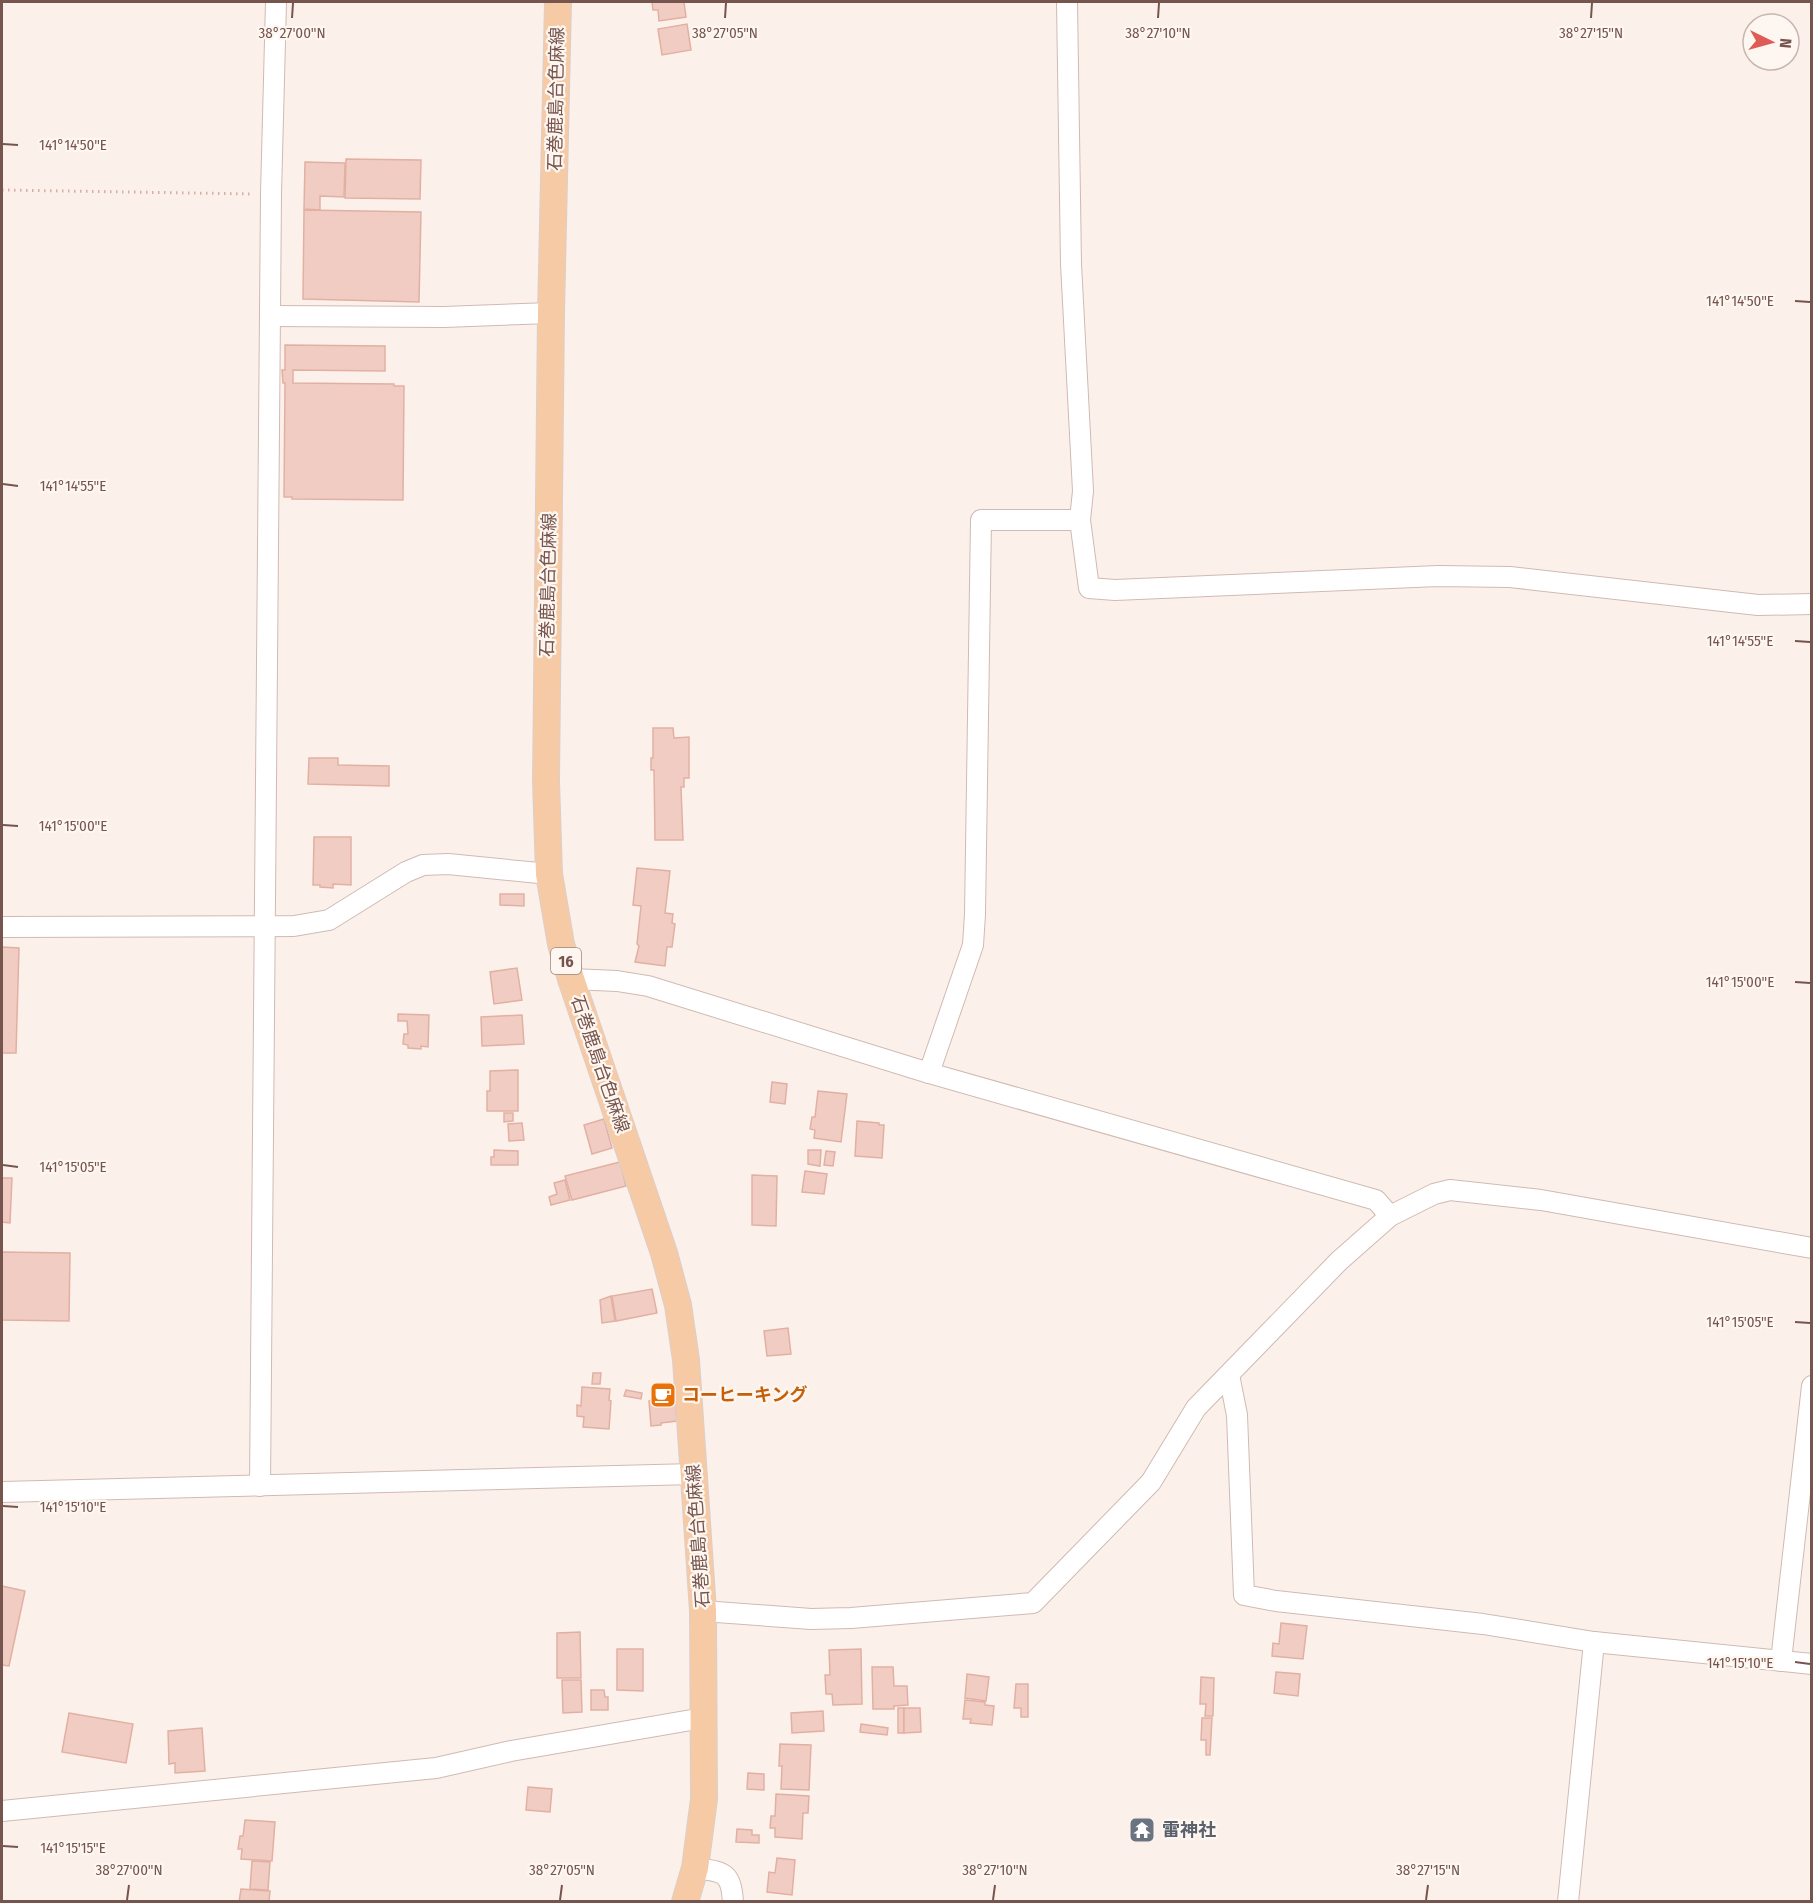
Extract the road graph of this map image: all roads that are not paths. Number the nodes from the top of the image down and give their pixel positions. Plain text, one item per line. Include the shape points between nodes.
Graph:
1 (276, 2) edge
2 (558, 2) edge
3 (1067, 2) edge
4 (551, 313) junction
5 (271, 316) junction
6 (1080, 520) junction
7 (1812, 604) edge
8 (549, 874) junction
9 (2, 927) edge
10 (264, 928) junction
11 (571, 979) junction
12 (929, 1073) junction
13 (1390, 1216) junction
14 (1812, 1248) edge
15 (1229, 1375) junction
16 (1812, 1386) edge
17 (694, 1474) junction
18 (260, 1486) junction
19 (2, 1492) edge
20 (703, 1611) junction
21 (1594, 1642) junction
22 (1781, 1661) junction
23 (1812, 1664) edge
24 (702, 1718) junction
25 (2, 1811) edge
26 (695, 1868) junction
27 (685, 1902) edge
28 (734, 1902) edge
29 (1568, 1902) edge

1 - 5 street
2 - 4 main road, 石巻鹿島台色麻線 / 16
3 - 6 street via 1071,264 1083,491
4 - 5 street
4 - 8 main road, 石巻鹿島台色麻線 / 16 via 546,781
5 - 10 street
6 - 7 street via 1089,588 1427,576 1510,577 1758,605
6 - 12 street via 981,520 973,945
8 - 10 street via 423,865 329,920
8 - 11 main road, 石巻鹿島台色麻線 / 16
9 - 10 street
10 - 18 street
11 - 12 street via 648,986
11 - 17 main road, 石巻鹿島台色麻線 / 16 via 678,1305 687,1360
12 - 13 street via 1376,1200
13 - 14 street via 1450,1190 1541,1200
13 - 15 street via 1339,1261
15 - 20 street via 1196,1408 1151,1482 1033,1603 831,1619
15 - 21 street via 1238,1415 1245,1595 1483,1624
16 - 22 street
17 - 18 street
17 - 20 main road, 石巻鹿島台色麻線 / 16
18 - 19 street
20 - 24 main road, 石巻鹿島台色麻線 / 16
21 - 22 street
21 - 29 street
22 - 23 street
24 - 25 street via 436,1768
24 - 26 main road, 石巻鹿島台色麻線 / 16 via 704,1799
26 - 27 main road, 石巻鹿島台色麻線 / 16
26 - 28 street via 727,1876

